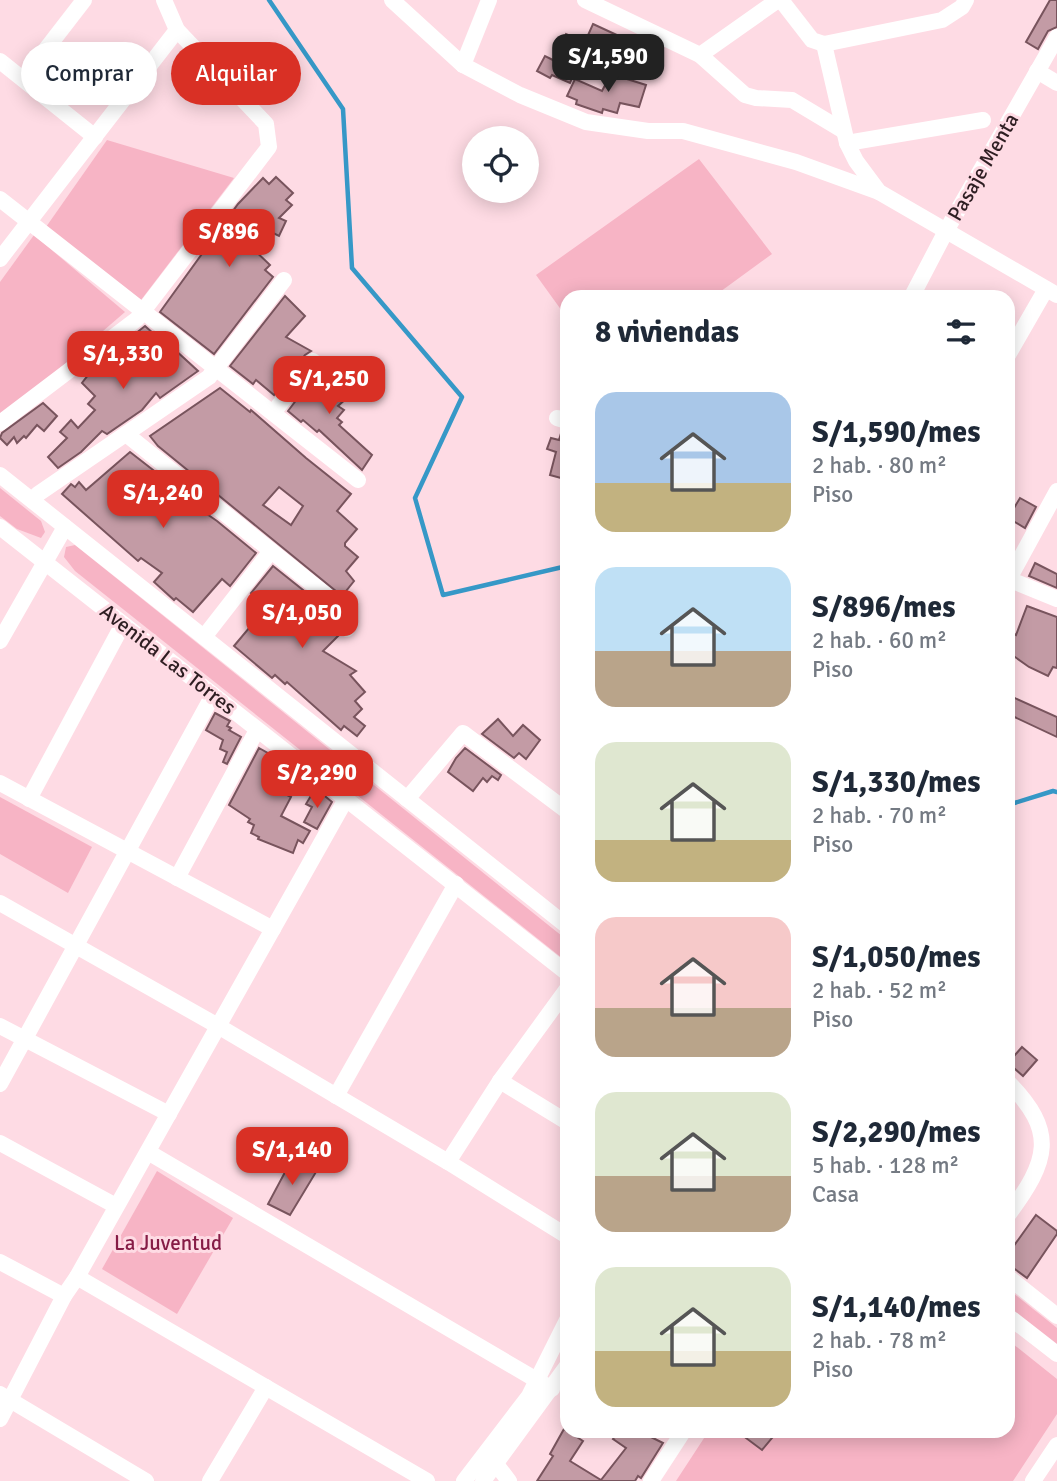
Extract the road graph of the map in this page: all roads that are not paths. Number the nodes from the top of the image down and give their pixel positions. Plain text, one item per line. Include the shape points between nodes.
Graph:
1 (84, 0) edge
2 (164, 0) edge
3 (392, 0) edge
4 (489, 0) edge
5 (585, 0) edge
6 (779, 0) edge
7 (966, 0) edge
8 (177, 30) junction
9 (1057, 37) edge
10 (52, 42) edge
11 (824, 44) junction
12 (700, 55) junction
13 (0, 61) edge
14 (463, 65) junction
15 (1037, 71) junction
16 (21, 77) edge
17 (1057, 83) edge
18 (55, 105) edge
19 (983, 120) dead end
20 (95, 137) junction
21 (844, 137) junction
22 (879, 192) junction
23 (0, 199) edge
24 (29, 222) junction
25 (946, 231) junction
26 (0, 260) edge
27 (284, 280) dead end
28 (915, 290) edge
29 (1051, 292) edge
30 (144, 312) junction
31 (1015, 345) edge
32 (313, 361) dead end
33 (215, 368) junction
34 (273, 413) junction
35 (0, 423) edge
36 (126, 434) junction
37 (0, 475) edge
38 (358, 480) dead end
39 (1057, 491) edge
40 (33, 501) junction
41 (0, 527) edge
42 (65, 527) junction
43 (271, 551) junction
44 (46, 562) junction
45 (1015, 566) edge
46 (1015, 582) edge
47 (1057, 599) edge
48 (123, 624) junction
49 (347, 629) dead end
50 (204, 637) junction
51 (0, 641) edge
52 (213, 695) junction
53 (257, 730) junction
54 (0, 783) edge
55 (29, 799) junction
56 (346, 799) junction
57 (407, 799) junction
58 (560, 806) edge
59 (128, 851) junction
60 (177, 878) junction
61 (456, 884) junction
62 (0, 903) edge
63 (560, 920) edge
64 (273, 929) junction
65 (75, 946) junction
66 (560, 967) edge
67 (560, 999) edge
68 (0, 1026) edge
69 (218, 1026) junction
70 (25, 1039) junction
71 (500, 1081) junction
72 (0, 1084) edge
73 (1015, 1088) edge
74 (337, 1096) junction
75 (169, 1114) junction
76 (560, 1118) edge
77 (0, 1143) edge
78 (148, 1152) junction
79 (449, 1162) junction
80 (116, 1206) junction
81 (1015, 1206) edge
82 (560, 1232) edge
83 (0, 1262) edge
84 (78, 1277) junction
85 (1015, 1283) edge
86 (64, 1296) junction
87 (1057, 1316) edge
88 (1015, 1321) edge
89 (560, 1334) edge
90 (551, 1353) junction
91 (1057, 1354) edge
92 (560, 1360) edge
93 (560, 1376) edge
94 (537, 1380) junction
95 (266, 1387) junction
96 (552, 1389) junction
97 (6, 1397) edge
98 (0, 1419) edge
99 (675, 1438) edge
100 (1057, 1445) edge
101 (496, 1464) junction
102 (124, 1475) edge
103 (146, 1481) edge
104 (209, 1481) edge
105 (427, 1481) edge
106 (464, 1481) edge
107 (483, 1481) edge
108 (509, 1481) edge
109 (651, 1481) edge
110 (1033, 1481) edge

1 - 10 street
2 - 8 street
3 - 14 street
4 - 14 street
5 - 12 street
6 - 11 street via 812,40
6 - 12 street
7 - 11 street via 942,20
8 - 20 street
8 - 30 street via 266,124 269,147
9 - 15 street, Pasaje Menta
11 - 21 street
12 - 21 street via 745,94 792,100
13 - 16 street
14 - 22 street via 586,122 683,131 796,162
15 - 17 street
15 - 25 street, Pasaje Menta
18 - 20 street
19 - 21 street
20 - 24 street
21 - 22 street
22 - 25 street
23 - 24 street
24 - 26 street
24 - 30 street
25 - 28 street, Pasaje Menta
25 - 29 street
27 - 33 street
29 - 31 street
30 - 33 street
30 - 35 street
32 - 34 street
33 - 34 street
33 - 36 street via 209,377
34 - 38 street
36 - 40 street
36 - 43 street
37 - 40 street, Avenida Las Torres
39 - 45 street
40 - 42 street, Avenida Las Torres
41 - 44 street, Avenida Las Torres
42 - 44 street
42 - 50 street, Avenida Las Torres
43 - 49 street via 331,599
43 - 50 street
44 - 48 street, Avenida Las Torres
44 - 51 street
46 - 47 street
48 - 52 street, Avenida Las Torres
48 - 55 street
50 - 57 street, Avenida Las Torres
52 - 53 street, Avenida Las Torres
52 - 59 street
53 - 56 street, Avenida Las Torres
53 - 60 street
54 - 55 street
55 - 59 street
56 - 61 street, Avenida Las Torres
56 - 64 street
57 - 58 street via 463,733
57 - 63 street, Avenida Las Torres
59 - 60 street
59 - 65 street
60 - 64 street
61 - 66 street, Avenida Las Torres
61 - 74 street
62 - 65 street
64 - 69 street
65 - 69 street
65 - 70 street
67 - 71 street
68 - 70 street
69 - 74 street
69 - 75 street
70 - 72 street
70 - 75 street
71 - 76 street
71 - 79 street
73 - 81 street via 1042,1115 1048,1138 1046,1159
74 - 79 street
75 - 78 street
77 - 80 street
78 - 80 street
78 - 94 street
79 - 82 street
80 - 84 street
83 - 86 street
84 - 86 street
84 - 95 street
85 - 87 street
86 - 97 street
88 - 91 street
89 - 90 street
90 - 92 street
90 - 94 street
93 - 96 street
94 - 96 street
94 - 106 street
95 - 104 street
95 - 105 street
96 - 101 street
97 - 98 street
97 - 102 street
99 - 109 street
100 - 110 street
101 - 107 street
101 - 108 street
102 - 103 street

